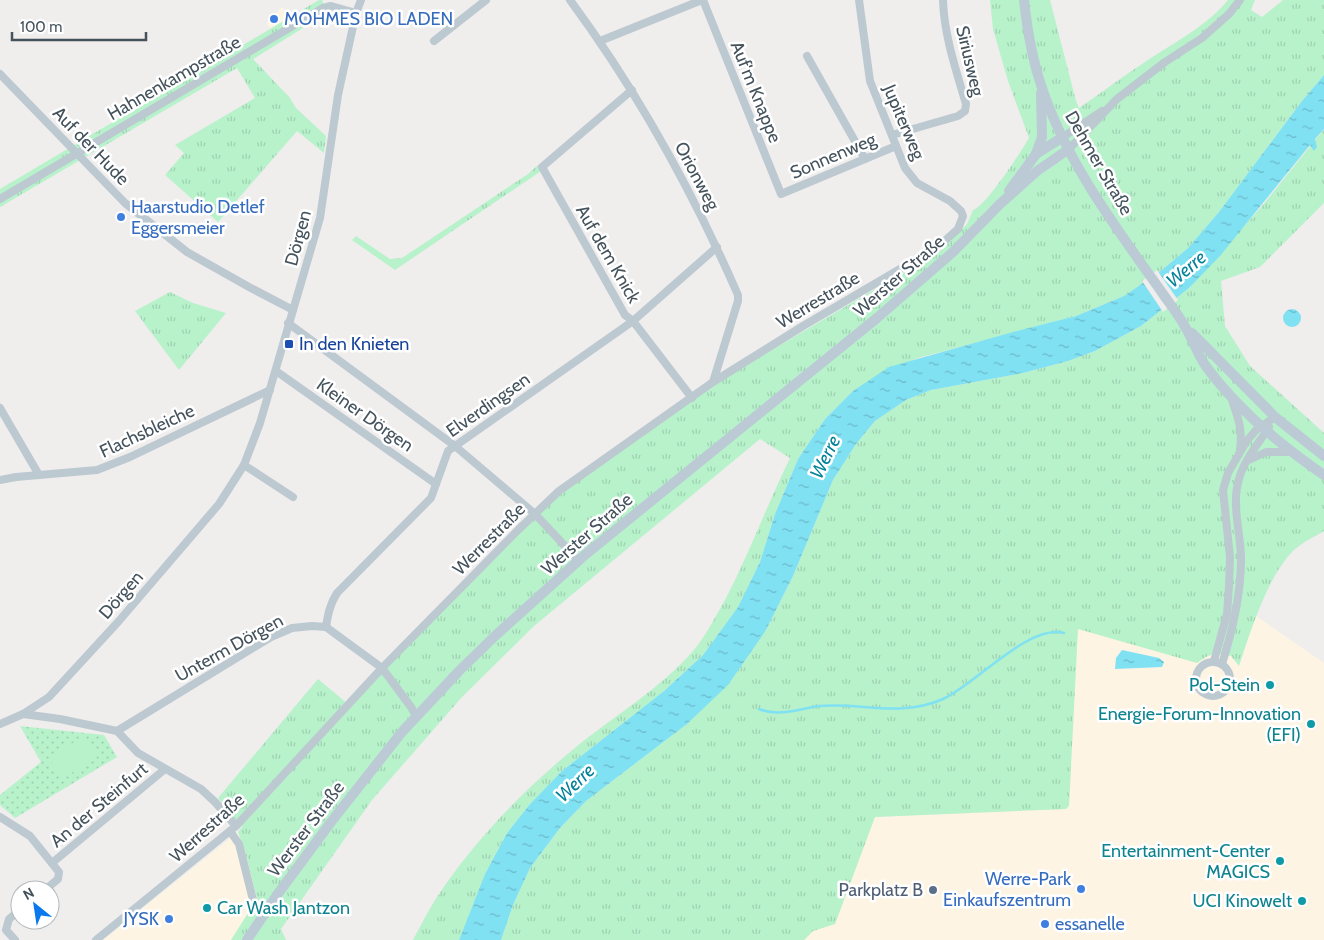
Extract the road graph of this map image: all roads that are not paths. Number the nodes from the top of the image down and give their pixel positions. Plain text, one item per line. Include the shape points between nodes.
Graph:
1 (361, 0) edge
2 (486, 0) edge
3 (570, 0) edge
4 (703, 0) edge
5 (859, 0) edge
6 (943, 0) edge
7 (1024, 0) edge
8 (1240, 0) edge
9 (691, 2) edge
10 (330, 3) edge
11 (356, 13) junction
12 (434, 41) dead end
13 (600, 41) junction
14 (806, 56) dead end
15 (0, 74) edge
16 (1041, 84) junction
17 (632, 90) junction
18 (1112, 104) junction
19 (892, 135) junction
20 (1063, 137) junction
21 (896, 146) junction
22 (1069, 149) junction
23 (76, 152) junction
24 (1036, 154) junction
25 (865, 159) junction
26 (781, 194) joint
27 (0, 199) edge
28 (1000, 204) junction
29 (958, 229) joint
30 (717, 246) junction
31 (293, 310) junction
32 (633, 321) junction
33 (288, 324) junction
34 (1184, 325) junction
35 (276, 371) junction
36 (713, 382) junction
37 (270, 390) junction
38 (1231, 396) junction
39 (692, 398) junction
40 (0, 408) edge
41 (1275, 417) junction
42 (1264, 429) junction
43 (454, 446) junction
44 (1240, 452) junction
45 (1292, 452) junction
46 (1324, 456) edge
47 (1248, 461) junction
48 (244, 465) junction
49 (39, 475) junction
50 (1324, 475) edge
51 (0, 480) edge
52 (436, 484) junction
53 (293, 498) dead end
54 (535, 514) junction
55 (579, 561) junction
56 (326, 627) junction
57 (1214, 661) junction
58 (1222, 664) junction
59 (382, 668) junction
60 (23, 714) junction
61 (416, 716) junction
62 (0, 724) edge
63 (117, 731) junction
64 (165, 769) junction
65 (0, 817) edge
66 (233, 829) junction
67 (52, 863) junction
68 (57, 880) edge
69 (265, 913) junction
70 (10, 918) edge
71 (14, 940) edge
72 (96, 940) edge
73 (248, 940) edge

1 - 11 street
2 - 12 street
3 - 13 street, Orionweg
4 - 9 street, Auf'm Knappe
4 - 26 street, Auf'm Knappe
5 - 19 street, Jupiterweg via 870,81
6 - 19 street, Siriusweg via 965,111 958,116
7 - 16 main road, Dehmer Straße
8 - 18 street via 1215,28
9 - 13 street, Auf'm Knappe
10 - 11 street, Hahnenkampstraße
10 - 23 street, Hahnenkampstraße
11 - 31 street, Dörgen via 338,95 320,218
13 - 17 street, Orionweg
14 - 25 street
15 - 23 street, Auf der Hude
16 - 20 main road, Dehmer Straße
16 - 24 main road via 1042,137
17 - 30 street, Orionweg
17 - 32 street, Auf dem Knick via 542,167 625,315
18 - 20 street
18 - 22 street
19 - 21 street, Jupiterweg
20 - 22 main road, Dehmer Straße
20 - 24 main road, Werster Straße
21 - 25 street, Sonnenweg
21 - 29 street, Jupiterweg via 905,168 917,183 950,201 961,211 963,221
22 - 28 main road, Werster Straße via 1037,171
22 - 34 main road, Dehmer Straße
23 - 27 street, Hahnenkampstraße
23 - 31 street, Auf der Hude via 125,203 187,252
24 - 28 main road, Werster Straße
25 - 26 street, Sonnenweg
28 - 55 main road, Werster Straße via 953,252 877,318
29 - 36 street, Werrestraße via 938,246
30 - 32 street, Elverdingsen
30 - 36 street, Orionweg via 738,301
31 - 33 street, Dörgen
32 - 39 street, Auf dem Knick
32 - 43 street, Elverdingsen
33 - 35 street, Dörgen
33 - 43 street
34 - 38 main road, Dehmer Straße via 1200,358
34 - 41 main road, Dehmer Straße
35 - 37 street, Dörgen
35 - 52 street, Kleiner Dörgen
36 - 39 street, Werrestraße
37 - 48 street, Dörgen
37 - 49 street, Flachsbleiche via 97,470
38 - 42 main road, Dehmer Straße
38 - 44 street via 1241,426
39 - 54 street, Werrestraße via 559,491
40 - 49 street
41 - 42 street
41 - 46 main road, Dehmer Straße
42 - 44 street via 1251,436
42 - 45 main road, Dehmer Straße
42 - 47 street
43 - 52 street, Elverdingsen via 448,452
43 - 54 street
44 - 57 street via 1228,473 1224,490 1229,586 1227,614
45 - 47 street via 1266,452
45 - 50 main road, Dehmer Straße
47 - 58 street via 1238,480 1236,495 1240,588 1236,616
48 - 53 street
48 - 60 street, Dörgen via 220,504 118,622 49,697
49 - 51 street, Flachsbleiche
52 - 56 street, Elverdingsen via 431,498 337,593
54 - 55 street
54 - 59 street, Werrestraße
55 - 61 main road, Werster Straße via 495,636
56 - 59 street
56 - 63 street, Unterm Dörgen via 292,628 272,637
57 - 58 street
57 - 58 street via 1201,665 1195,677 1196,685 1206,695 1222,694 1228,687 1231,679
59 - 61 street
59 - 66 street, Werrestraße
60 - 62 street, Dörgen
60 - 63 street
61 - 69 main road, Werster Straße via 331,822
63 - 64 street via 138,753
64 - 66 street via 201,789
64 - 67 street, An der Steinfurt
65 - 67 street, An der Steinfurt via 30,836
66 - 69 street via 253,900 256,907
66 - 72 street, Werrestraße
67 - 68 street, An der Steinfurt via 60,872
69 - 73 main road, Werster Straße
70 - 71 street via 6,930

